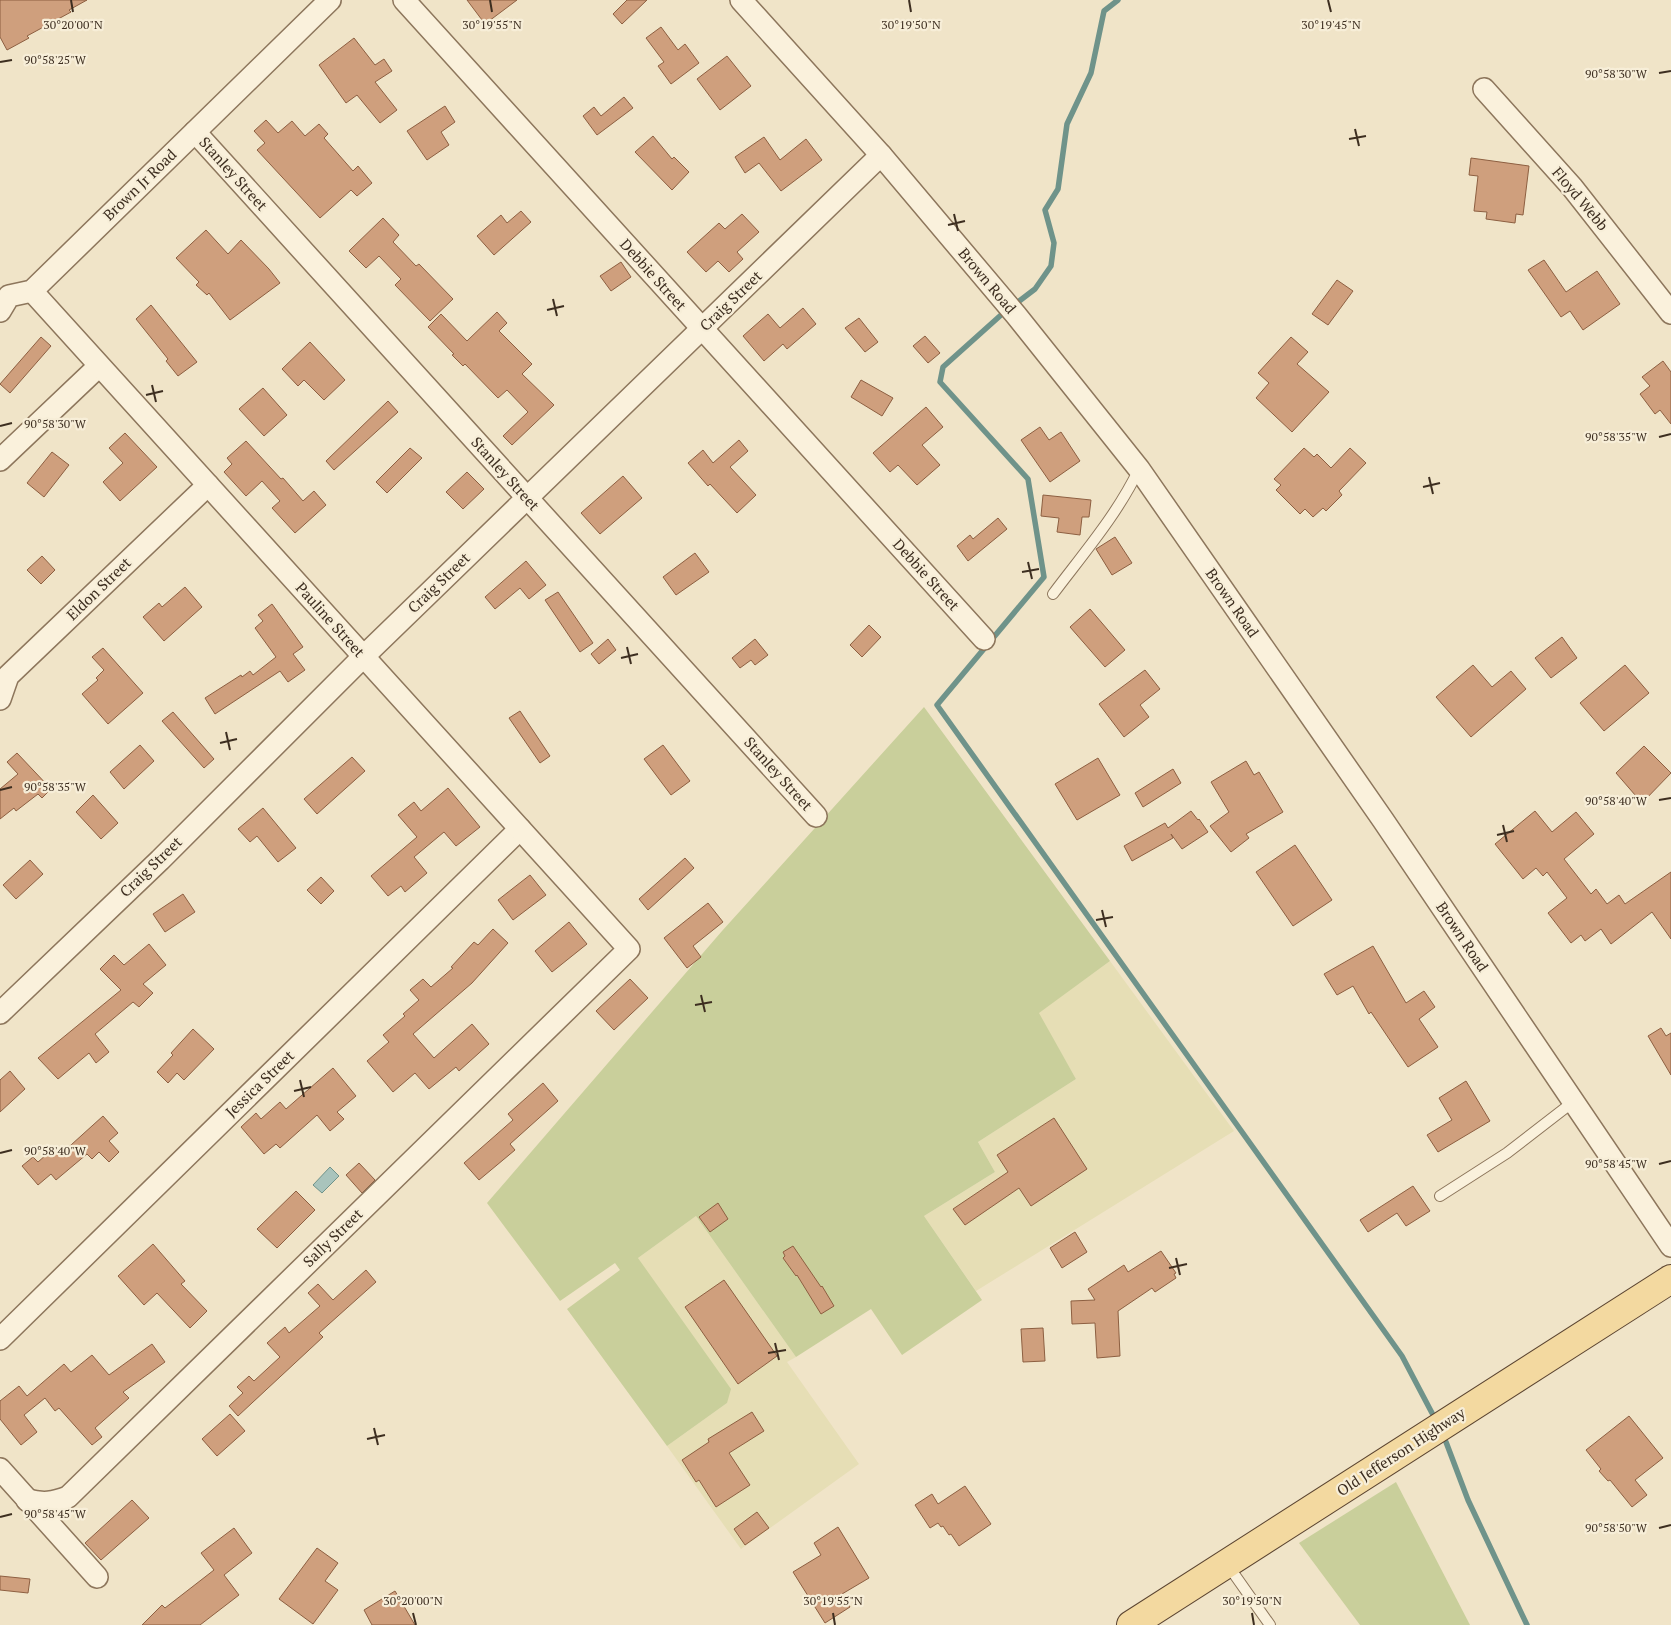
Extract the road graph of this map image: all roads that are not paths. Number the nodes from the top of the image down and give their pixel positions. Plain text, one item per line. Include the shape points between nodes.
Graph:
1 (330, 0) edge
2 (404, 0) edge
3 (742, 0) edge
4 (1484, 89) dead end
5 (195, 132) junction
6 (881, 155) junction
7 (32, 291) junction
8 (5, 304) edge
9 (1671, 313) edge
10 (702, 329) junction
11 (99, 366) junction
12 (0, 460) edge
13 (1139, 469) junction
14 (208, 485) junction
15 (527, 498) junction
16 (1053, 594) dead end
17 (984, 639) dead end
18 (363, 657) junction
19 (0, 698) edge
20 (816, 816) dead end
21 (520, 829) junction
22 (629, 949) joint
23 (0, 1013) edge
24 (1573, 1102) junction
25 (1440, 1196) dead end
26 (1671, 1246) edge
27 (1671, 1279) edge
28 (0, 1339) edge
29 (0, 1469) edge
30 (27, 1500) junction
31 (1226, 1563) junction
32 (97, 1577) dead end
33 (1130, 1625) edge
34 (1270, 1625) edge

1 - 5 street, Brown Jr Road
2 - 10 street, Debbie Street
3 - 6 street, Brown Road
4 - 9 street, Floyd Webb via 1572,187
5 - 7 street, Brown Jr Road
5 - 15 street, Stanley Street
6 - 10 street, Craig Street
6 - 13 street, Brown Road via 1010,308
7 - 8 street
7 - 11 street, Pauline Street
10 - 15 street, Craig Street
10 - 17 street, Debbie Street
11 - 12 street
11 - 14 street, Pauline Street
13 - 16 lane via 1124,498
13 - 24 street, Brown Road via 1383,820
14 - 18 street, Pauline Street
14 - 19 street, Eldon Street via 8,676
15 - 18 street, Craig Street
15 - 20 street, Stanley Street
18 - 21 street, Pauline Street
18 - 23 street, Craig Street via 160,860
21 - 22 street, Pauline Street
21 - 28 street, Jessica Street
22 - 30 street, Sally Street via 68,1497 50,1503
24 - 25 lane via 1507,1153
24 - 26 street, Brown Road
27 - 31 main road, Old Jefferson Highway
29 - 30 street
30 - 32 street
31 - 33 main road, Old Jefferson Highway
31 - 34 lane

